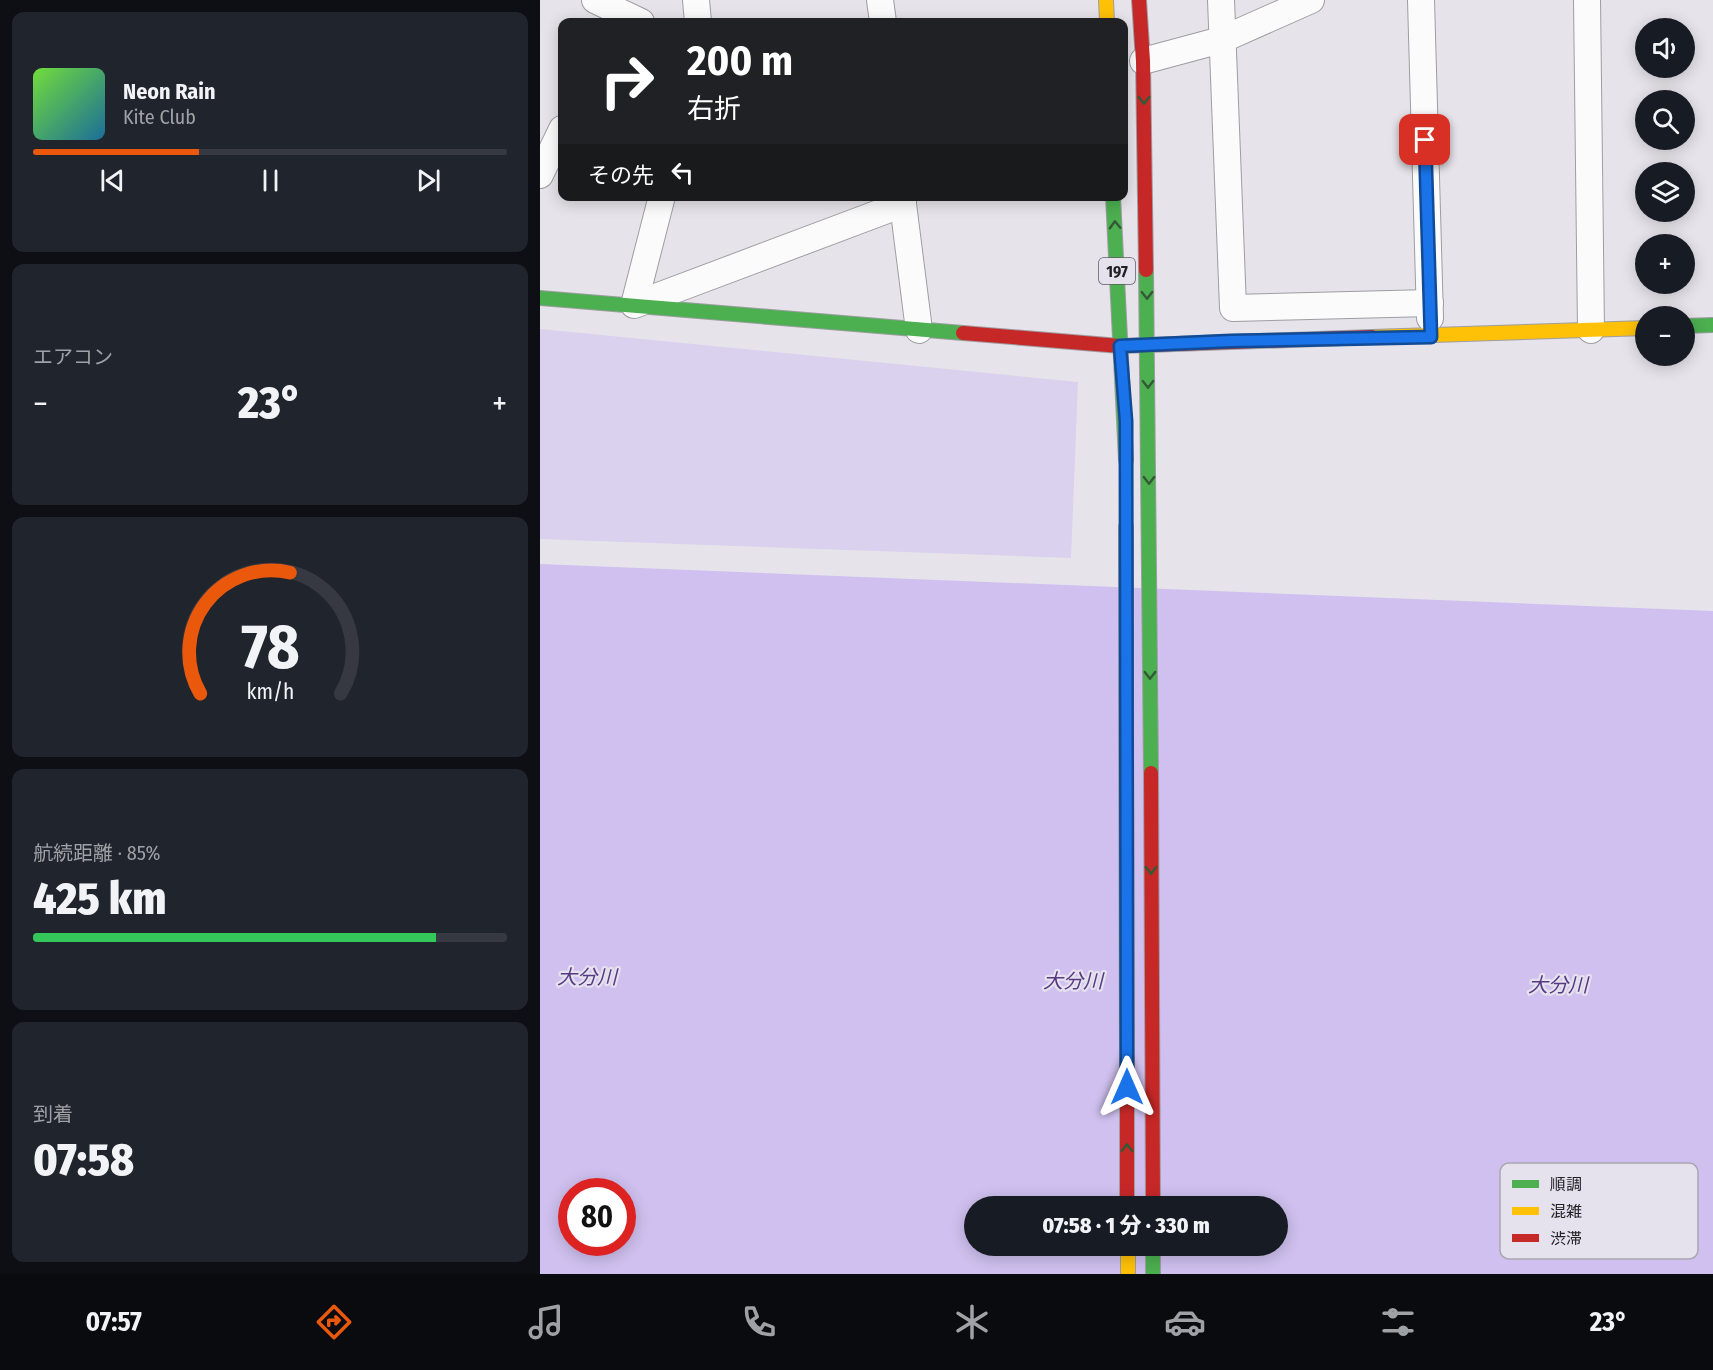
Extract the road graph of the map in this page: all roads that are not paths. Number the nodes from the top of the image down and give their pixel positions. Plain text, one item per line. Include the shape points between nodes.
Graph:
1 (595, 0) edge
2 (696, 0) edge
3 (880, 0) edge
4 (1106, 0) edge
5 (1139, 0) edge
6 (1221, 0) edge
7 (1311, 0) edge
8 (1421, 0) edge
9 (1587, 0) edge
10 (623, 18) edge
11 (698, 18) edge
12 (882, 18) edge
13 (1107, 18) edge
14 (1221, 40) junction
15 (1143, 61) junction
16 (558, 137) edge
17 (540, 175) edge
18 (661, 201) edge
19 (900, 201) edge
20 (903, 201) edge
21 (1113, 201) edge
22 (540, 298) edge
23 (1430, 303) junction
24 (634, 305) junction
25 (1713, 325) edge
26 (1695, 326) edge
27 (1635, 328) edge
28 (919, 330) junction
29 (1591, 330) junction
30 (1431, 337) junction
31 (1120, 346) junction
32 (1147, 346) junction
33 (1126, 468) dead end
34 (1126, 516) dead end
35 (1127, 1196) edge
36 (1153, 1196) edge
37 (1128, 1256) edge
38 (1153, 1256) edge
39 (1128, 1274) edge
40 (1153, 1274) edge

1 - 10 street
2 - 11 street
3 - 12 street
4 - 13 main road
5 - 15 main road, 197
6 - 14 street
7 - 14 street
8 - 23 street
9 - 29 street
14 - 15 street
14 - 23 street via 1233,308
15 -> 32 main road, 197
16 - 17 street
18 - 24 street
19 - 24 street
20 - 28 street
31 -> 21 main road, 197
22 - 24 main road
23 - 30 street
24 - 28 main road
25 - 26 main road
27 - 29 main road
28 - 31 main road
29 - 30 main road
30 - 32 main road
31 - 32 main road
31 - 33 main road, 197
32 -> 36 main road, 197
35 -> 34 main road
37 - 39 main road
38 - 40 main road

